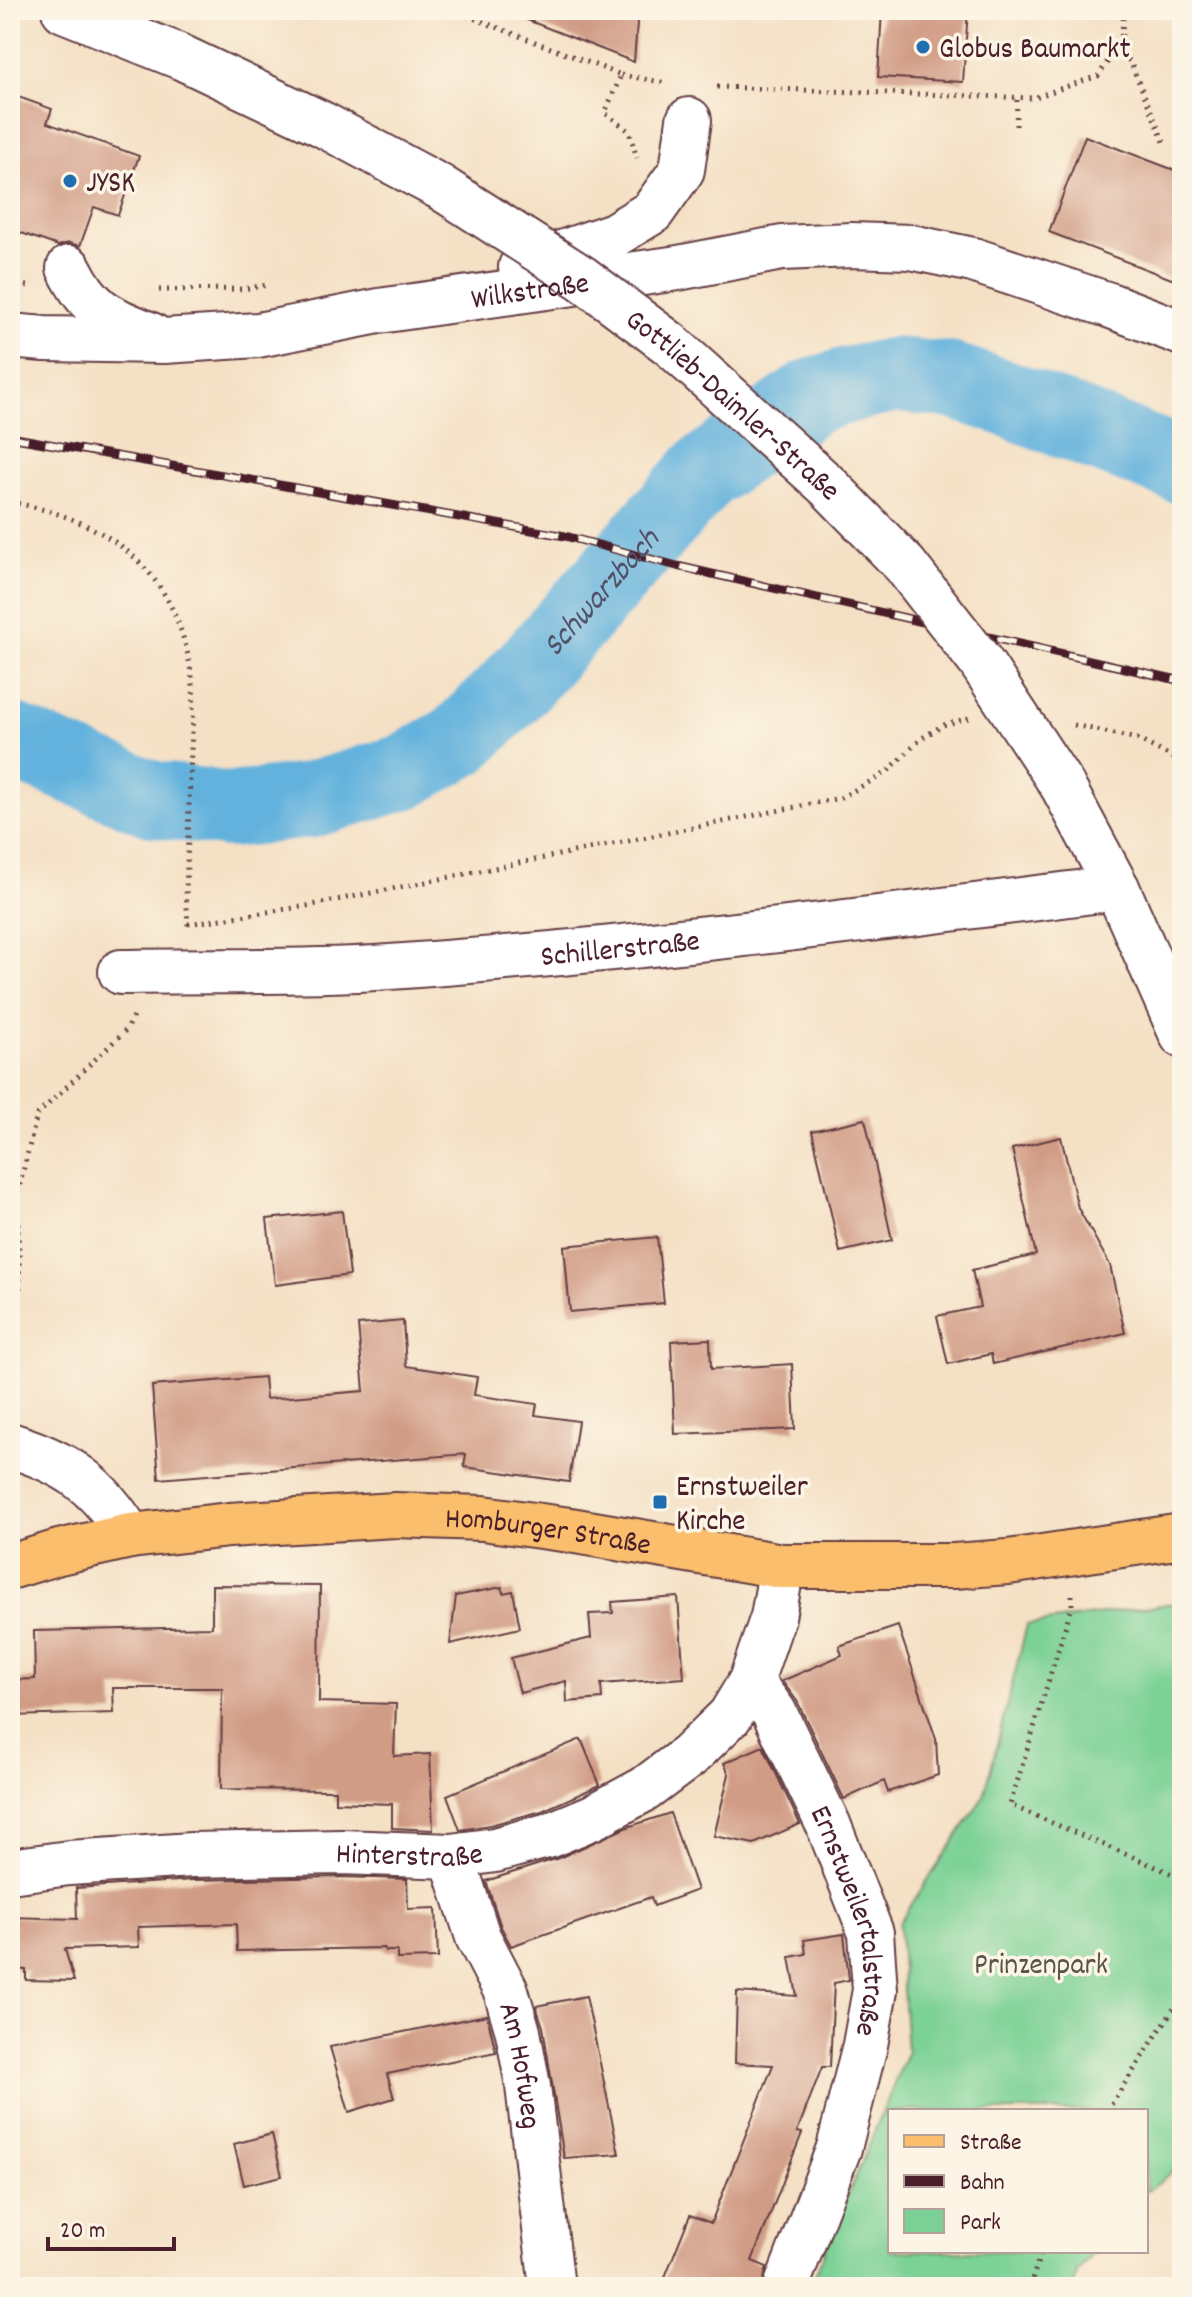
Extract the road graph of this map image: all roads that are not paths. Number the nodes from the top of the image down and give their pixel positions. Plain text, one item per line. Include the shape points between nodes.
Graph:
1 (64, 10) edge
2 (692, 97) road end
3 (69, 268) dead end
4 (379, 311) junction
5 (1182, 333) edge
6 (10, 336) edge
7 (164, 341) junction
8 (1117, 888) junction
9 (134, 972) road end
10 (1182, 1035) edge
11 (10, 1445) edge
12 (130, 1536) junction
13 (1182, 1536) edge
14 (782, 1566) junction
15 (10, 1567) edge
16 (751, 1681) junction
17 (452, 1856) junction
18 (10, 1871) edge
19 (552, 2287) edge
20 (786, 2287) edge

1 - 8 street, Gottlieb-Daimler-Straße, bridge via 181,57 440,187 582,278 670,344 829,487 905,565 980,661 1062,785
2 - 4 street via 682,170 652,212 573,251
3 - 7 street via 86,300 110,318
4 - 5 street, Wilkstraße via 782,248 852,245 911,247 973,260
4 - 7 street, Wilkstraße via 258,335
6 - 7 street, Wilkstraße
8 - 9 street, Schillerstraße via 532,955 291,972
8 - 10 street, Gottlieb-Daimler-Straße
11 - 12 street via 65,1467 93,1487
12 - 14 main road, Homburger Straße via 321,1518 483,1518
12 - 15 main road, Homburger Straße
13 - 14 main road, Homburger Straße via 954,1566
14 - 16 street via 773,1617
16 - 17 street, Hinterstraße via 730,1716 645,1789 550,1835
16 - 20 street, Ernstweilertalstraße via 774,1712 828,1824 871,1933 875,1990 839,2148
17 - 18 street, Hinterstraße via 192,1855
17 - 19 street, Am Hofweg via 478,1937 506,1991 518,2032

